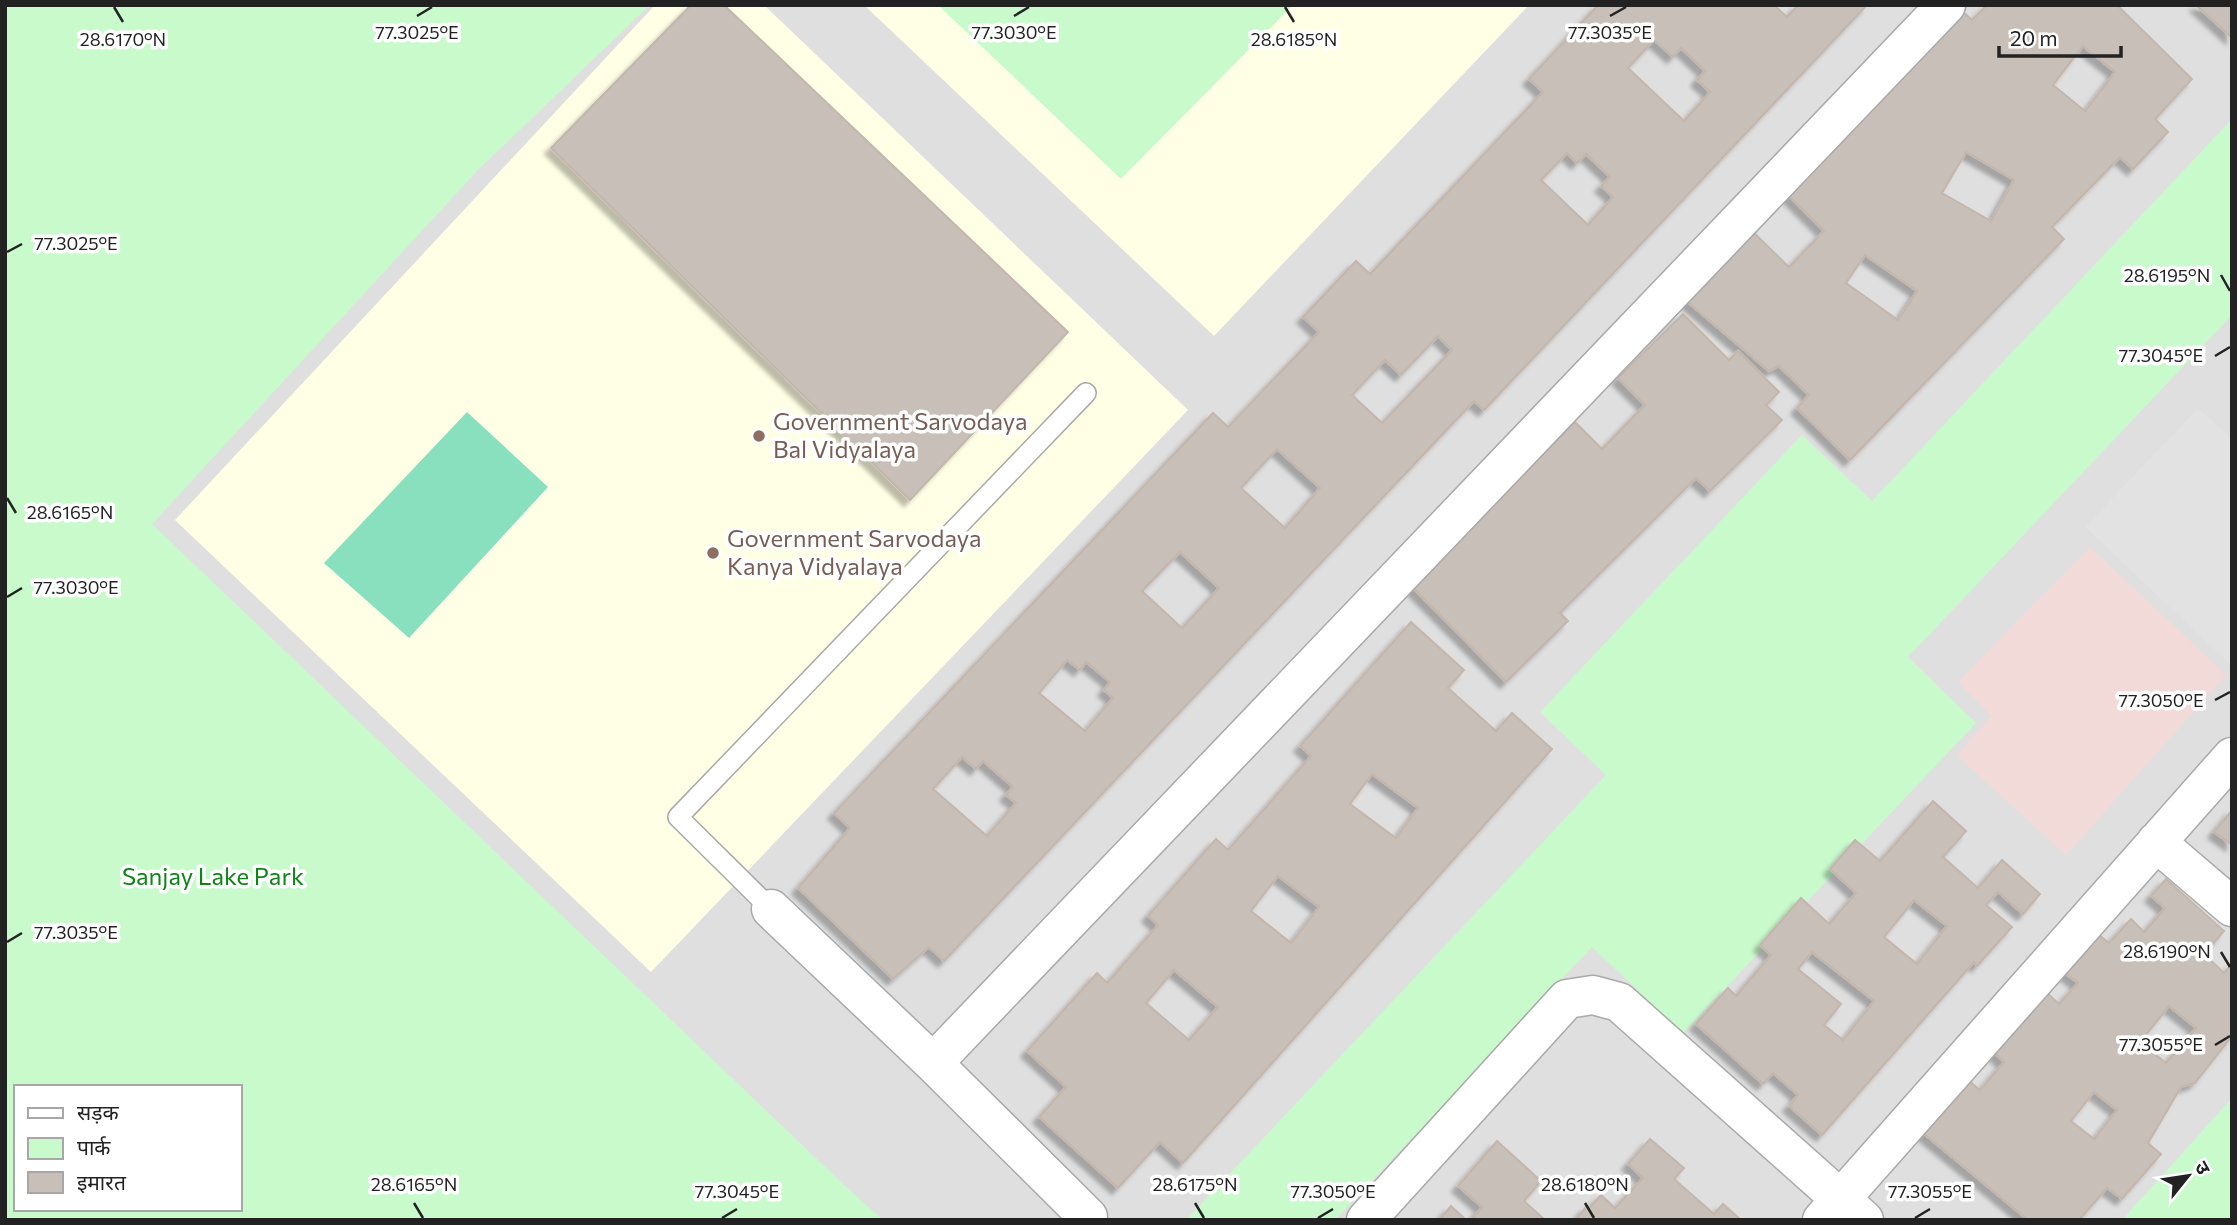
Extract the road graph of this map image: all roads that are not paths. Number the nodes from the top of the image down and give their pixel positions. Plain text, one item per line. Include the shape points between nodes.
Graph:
1 (1945, 5) edge
2 (1086, 393) dead end
3 (2232, 757) edge
4 (2157, 842) junction
5 (2232, 907) edge
6 (771, 909) joint
7 (933, 1063) junction
8 (1842, 1213) edge
9 (1088, 1217) dead end
10 (1366, 1220) edge

1 - 7 street
2 - 6 lane via 678,817
3 - 4 street
4 - 5 street
4 - 8 street
6 - 7 street
7 - 9 street
8 - 10 street via 1619,1002 1593,995 1567,999

